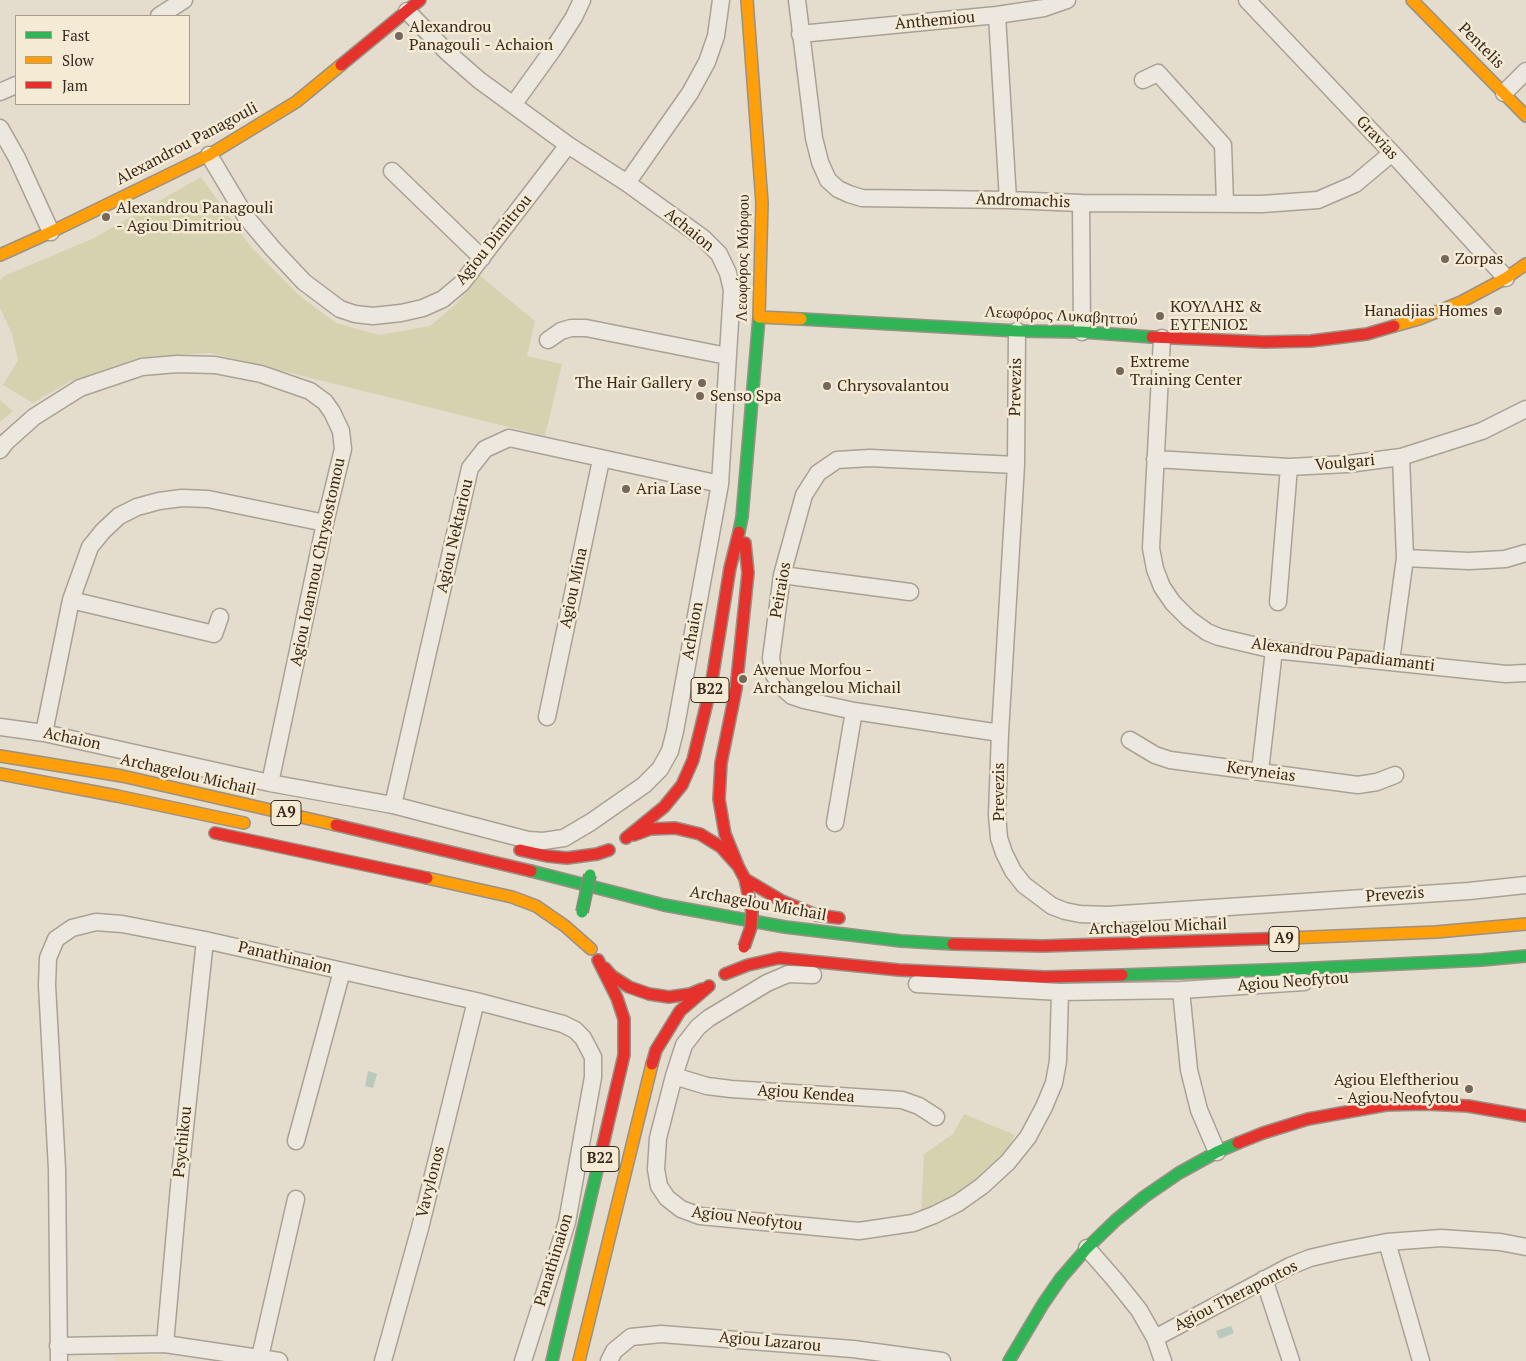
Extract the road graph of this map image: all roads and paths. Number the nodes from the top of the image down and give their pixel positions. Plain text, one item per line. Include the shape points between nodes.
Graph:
1 (184, 0) edge
2 (420, 0) edge
3 (582, 0) edge
4 (721, 0) edge
5 (747, 0) edge
6 (797, 0) edge
7 (1067, 0) edge
8 (1246, 0) edge
9 (1412, 0) edge
10 (407, 12) junction
11 (161, 15) edge
12 (997, 15) junction
13 (800, 34) junction
14 (1526, 71) edge
15 (1142, 80) dead end
16 (15, 85) edge
17 (0, 92) edge
18 (1504, 93) junction
19 (513, 105) junction
20 (1526, 116) edge
21 (0, 128) edge
22 (568, 145) junction
23 (1392, 153) junction
24 (208, 155) junction
25 (392, 171) dead end
26 (627, 183) junction
27 (1008, 200) junction
28 (1225, 203) junction
29 (1081, 204) junction
30 (51, 232) junction
31 (0, 255) edge
32 (482, 258) junction
33 (1526, 264) edge
34 (1506, 278) junction
35 (759, 317) junction
36 (1017, 330) junction
37 (1082, 332) junction
38 (1162, 338) junction
39 (548, 340) dead end
40 (727, 356) junction
41 (1526, 410) edge
42 (0, 450) edge
43 (1401, 457) junction
44 (1155, 459) junction
45 (601, 460) junction
46 (1016, 465) junction
47 (1289, 467) junction
48 (720, 484) junction
49 (742, 517) junction
50 (325, 523) junction
51 (1526, 553) edge
52 (1405, 558) junction
53 (782, 575) junction
54 (910, 592) dead end
55 (71, 600) junction
56 (1278, 602) dead end
57 (220, 617) dead end
58 (1274, 650) junction
59 (1391, 661) junction
60 (1526, 673) edge
61 (854, 711) junction
62 (547, 717) dead end
63 (0, 728) edge
64 (44, 733) junction
65 (1000, 733) junction
66 (1130, 740) dead end
67 (0, 756) edge
68 (114, 760) dead end
69 (1260, 771) junction
70 (0, 774) edge
71 (1395, 775) dead end
72 (268, 788) junction
73 (393, 805) junction
74 (835, 823) dead end
75 (252, 825) dead end
76 (202, 830) dead end
77 (626, 838) junction
78 (512, 849) dead end
79 (610, 850) junction
80 (738, 866) junction
81 (745, 879) junction
82 (1526, 885) edge
83 (573, 898) dead end
84 (599, 904) dead end
85 (854, 920) dead end
86 (1526, 924) edge
87 (740, 935) dead end
88 (759, 938) dead end
89 (205, 940) junction
90 (591, 948) junction
91 (1526, 956) edge
92 (598, 960) junction
93 (1526, 965) edge
94 (342, 971) junction
95 (725, 974) junction
96 (709, 986) junction
97 (1181, 990) junction
98 (1060, 992) junction
99 (476, 1001) junction
100 (674, 1076) junction
101 (1526, 1116) edge
102 (936, 1117) dead end
103 (296, 1141) dead end
104 (1217, 1152) junction
105 (296, 1199) dead end
106 (1387, 1242) junction
107 (1526, 1247) edge
108 (1087, 1248) junction
109 (1264, 1279) junction
110 (1155, 1338) junction
111 (165, 1344) junction
112 (59, 1354) edge
113 (868, 1356) edge
114 (260, 1357) junction
115 (279, 1361) edge
116 (383, 1361) edge
117 (523, 1361) edge
118 (552, 1361) edge
119 (579, 1361) edge
120 (609, 1361) edge
121 (942, 1361) edge
122 (1009, 1361) edge
123 (1164, 1361) edge
124 (1291, 1361) edge
125 (1421, 1361) edge

1 - 11 street
2 - 10 main road, Alexandrou Panagouli
3 - 19 street via 554,48
4 - 26 street via 716,36 707,62 690,93
5 - 35 main road, Λεωφόρος Μόρφου via 762,203
6 - 13 street, Andromachis
7 - 12 street, Anthemiou via 1044,8
8 - 23 street, Gravias
9 - 18 main road, Pentelis
10 - 19 street, Achaion via 447,52
10 - 24 main road, Alexandrou Panagouli via 296,102
12 - 13 street, Anthemiou
12 - 27 street
13 - 27 street, Andromachis via 814,138 828,180 838,189 862,198
14 - 18 street
15 - 28 street via 1158,73 1223,145
16 - 17 street
18 - 20 main road, Pentelis
19 - 22 street, Achaion
21 - 30 street
22 - 26 street, Achaion
22 - 32 street, Agiou Dimitrou
23 - 28 street, Andromachis via 1355,184 1318,200
23 - 34 street, Gravias
24 - 30 main road, Alexandrou Panagouli
24 - 32 street, Agiou Dimitrou via 246,217 273,249 304,282 340,309 373,316 423,308 443,299 462,283
25 - 32 street
26 - 40 street, Achaion via 703,238 719,254 732,290
27 - 29 street, Andromachis
28 - 29 street, Andromachis
29 - 37 street
30 - 31 main road, Alexandrou Panagouli
33 - 34 main road, Λεωφόρος Λυκαβηττού
34 - 38 main road, Λεωφόρος Λυκαβηττού via 1419,320 1367,334 1312,341 1264,342
35 - 36 main road, Λεωφόρος Λυκαβηττού
35 - 49 main road, Λεωφόρος Μόρφου / B22
36 - 37 main road, Λεωφόρος Λυκαβηττού
36 - 46 street, Prevezis
37 - 38 main road, Λεωφόρος Λυκαβηττού
38 - 44 street, Alexandrou Papadiamanti
39 - 40 street via 561,331 586,328
40 - 48 street, Achaion
41 - 43 street, Voulgari via 1482,432
42 - 50 street, Agiou Ioannou Chrysostomou via 34,417 80,388 142,367 215,365 261,374 310,391 325,402 341,431 343,449
43 - 47 street, Voulgari
43 - 52 street
44 - 47 street, Voulgari
44 - 58 street, Alexandrou Papadiamanti via 1151,548 1162,587 1189,620 1207,632
45 - 48 street, Agiou Nektariou
45 - 62 street, Agiou Mina
45 - 73 street, Agiou Nektariou via 509,438 485,449 470,468
46 - 53 street, Peiraios via 870,458 837,460 818,474 804,495
46 - 65 street, Prevezis
47 - 56 street
48 - 73 street, Achaion via 676,732 660,769 644,785 564,838 543,841 528,840
49 - 77 main road, Λεωφόρος Μόρφου / B22 via 730,568 711,686 693,760 682,785 664,807
49 - 80 main road, Λεωφόρος Μόρφου / B22 via 748,574 736,689 721,763 719,799 725,834
50 - 55 street via 208,499 182,498 137,507 119,516 90,547
50 - 72 street, Agiou Ioannou Chrysostomou
51 - 52 street via 1469,561
52 - 59 street
53 - 54 street
53 - 61 street, Peiraios via 771,658 774,675 792,696
55 - 57 street via 214,634
55 - 64 street
58 - 59 street, Alexandrou Papadiamanti
58 - 69 street
59 - 60 street, Alexandrou Papadiamanti via 1506,674
61 - 65 street, Peiraios
61 - 74 street
63 - 64 street, Achaion
64 - 72 street, Achaion
65 - 82 street, Prevezis via 997,815 1004,853 1024,885 1052,906 1065,911 1107,914
66 - 69 street, Keryneias via 1170,760
67 - 86 main road, Archagelou Michail / A9 via 122,776 487,860 664,905 842,935 950,944 1042,946 1357,936
68 - 72 main road
69 - 71 street, Keryneias via 1358,785
70 - 75 main road, A9
72 - 73 street, Achaion
76 - 90 main road via 512,897 536,906
77 - 79 main road, B22
77 - 80 main road, B22 via 650,829 675,828 700,834 721,847
78 - 79 main road via 567,858
79 - 90 main road, B22, bridge via 595,869 582,912
80 - 81 main road, B22
81 - 85 main road via 782,901 816,915
81 - 95 main road, B22, bridge via 752,912 751,927 744,947
83 - 84 main road
87 - 88 main road, Archagelou Michail
89 - 94 street, Panathinaion
89 - 111 street, Psychikou
89 - 112 street, Panathinaion via 96,922 72,928 56,939 48,958 57,1169
90 - 92 main road, B22
91 - 95 main road via 1305,969 1045,976 899,970 779,958
92 - 96 main road, B22 via 612,976 649,994 669,997 690,994
92 - 118 main road, B22 via 618,998 624,1020 624,1055
93 - 97 street, Agiou Neofytou
94 - 99 street, Panathinaion
94 - 103 street
95 - 96 main road, B22
96 - 119 main road, B22 via 680,1011 660,1042 650,1068
97 - 98 street, Agiou Neofytou
97 - 104 street via 1189,1070 1199,1110
98 - 100 street, Agiou Neofytou via 788,974 744,996 698,1027 684,1046
98 - 100 street, Agiou Neofytou via 1058,1061 1054,1083 1028,1137 1008,1162 982,1186 958,1203 913,1223 859,1231 700,1216 682,1209 667,1198 659,1186 656,1169 658,1138
99 - 116 street, Vavylonos via 420,1228
99 - 117 street, Panathinaion via 563,1024 583,1038 593,1057 594,1077 567,1222
100 - 102 street, Agiou Kendea via 731,1089 902,1100
101 - 104 main road via 1468,1106 1386,1105 1308,1119
104 - 108 main road via 1144,1197
105 - 114 street
106 - 107 street, Agiou Therapontos via 1442,1238
106 - 109 street, Agiou Therapontos via 1310,1258
106 - 125 street
108 - 110 street via 1126,1292
108 - 122 main road via 1043,1304
109 - 110 street, Agiou Therapontos
109 - 124 street
110 - 123 street
111 - 112 street, Panathinaion
111 - 114 street, Panathinaion
113 - 120 street, Agiou Lazarou via 853,1349 662,1334 631,1337 614,1351
113 - 121 street, Agiou Lazarou
114 - 115 street, Panathinaion

